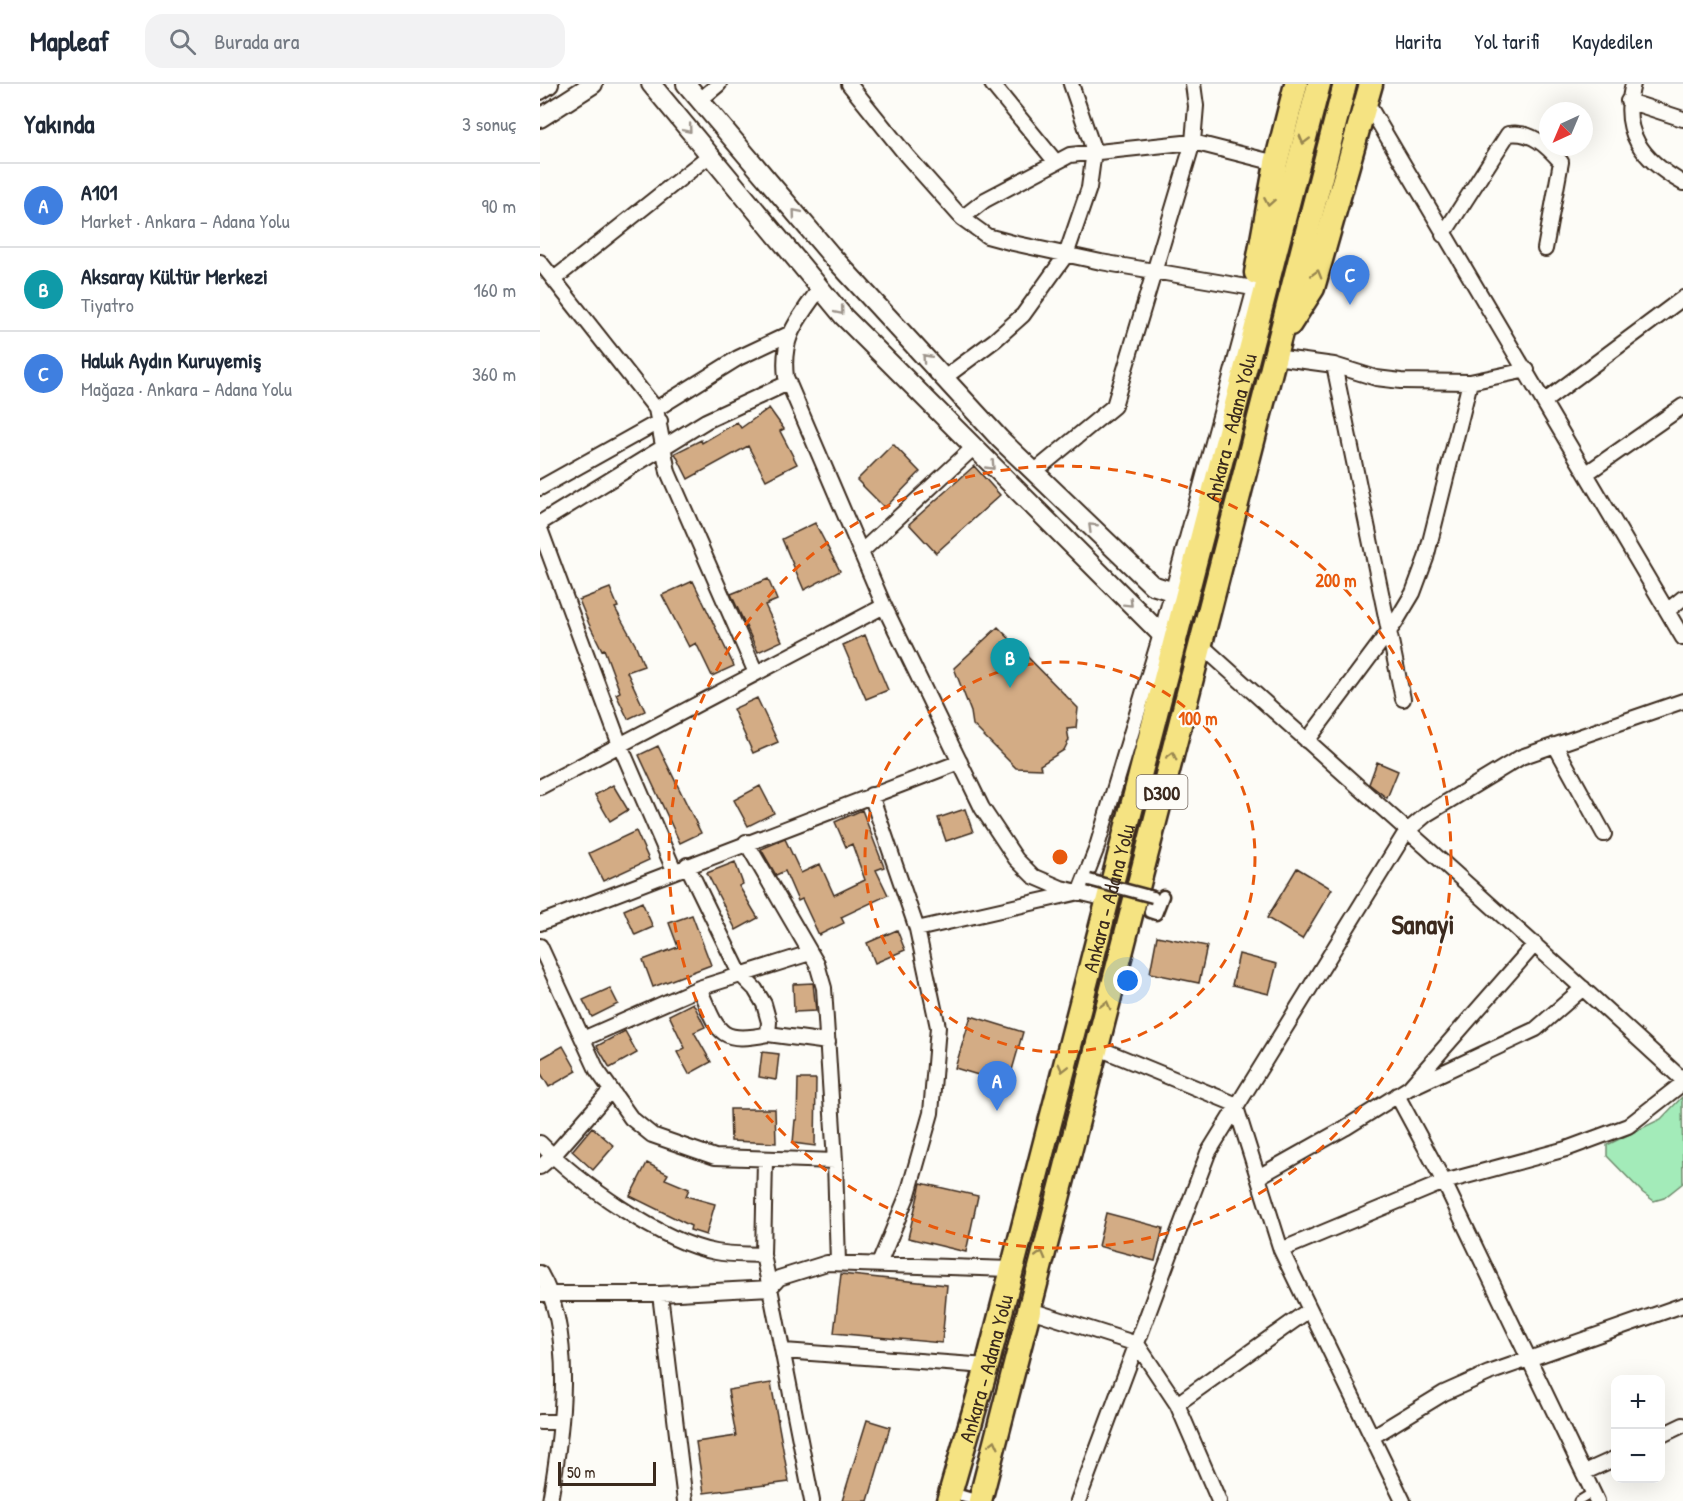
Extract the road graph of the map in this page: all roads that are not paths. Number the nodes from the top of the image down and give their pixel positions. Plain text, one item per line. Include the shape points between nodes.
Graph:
1 (549, 84) edge
2 (593, 84) edge
3 (651, 84) edge
4 (686, 84) edge
5 (719, 84) edge
6 (849, 84) edge
7 (992, 84) edge
8 (1071, 84) edge
9 (1193, 84) edge
10 (1296, 84) edge
11 (1319, 84) edge
12 (1345, 84) edge
13 (1633, 84) edge
14 (540, 90) edge
15 (1369, 93) edge
16 (700, 100) junction
17 (1628, 102) junction
18 (540, 118) edge
19 (1683, 119) edge
20 (1193, 142) junction
21 (1094, 151) junction
22 (710, 155) junction
23 (1055, 161) junction
24 (1276, 163) junction
25 (1683, 183) edge
26 (962, 218) junction
27 (1443, 235) junction
28 (1545, 249) dead end
29 (1066, 255) junction
30 (540, 262) edge
31 (1156, 272) junction
32 (554, 279) junction
33 (820, 288) junction
34 (1253, 291) junction
35 (1683, 298) edge
36 (789, 334) junction
37 (1253, 342) junction
38 (1277, 350) junction
39 (1334, 365) junction
40 (1527, 370) junction
41 (944, 378) junction
42 (1470, 382) junction
43 (789, 383) junction
44 (1545, 401) junction
45 (1683, 406) edge
46 (658, 415) junction
47 (973, 448) junction
48 (664, 449) junction
49 (1034, 472) junction
50 (1587, 473) junction
51 (540, 488) edge
52 (540, 523) edge
53 (540, 529) edge
54 (861, 552) junction
55 (1180, 587) junction
56 (1683, 598) edge
57 (884, 606) junction
58 (1667, 611) junction
59 (1389, 630) junction
60 (1683, 638) edge
61 (1167, 640) junction
62 (1201, 645) junction
63 (756, 673) junction
64 (1403, 699) dead end
65 (1683, 701) edge
66 (1307, 741) junction
67 (620, 745) junction
68 (1555, 745) junction
69 (960, 762) junction
70 (540, 787) edge
71 (871, 795) junction
72 (1406, 831) junction
73 (1604, 834) dead end
74 (746, 842) junction
75 (1096, 850) junction
76 (680, 868) junction
77 (1078, 893) junction
78 (1158, 896) dead end
79 (1107, 899) junction
80 (540, 923) edge
81 (917, 929) junction
82 (1535, 944) junction
83 (540, 945) edge
84 (810, 953) junction
85 (740, 974) junction
86 (699, 988) junction
87 (1583, 988) junction
88 (768, 1034) junction
89 (583, 1040) junction
90 (828, 1042) junction
91 (1096, 1047) junction
92 (1683, 1082) edge
93 (610, 1091) junction
94 (1403, 1091) junction
95 (1235, 1104) junction
96 (540, 1143) edge
97 (553, 1156) junction
98 (765, 1160) junction
99 (835, 1161) junction
100 (540, 1167) edge
101 (1257, 1177) junction
102 (1444, 1182) junction
103 (1281, 1250) junction
104 (763, 1255) junction
105 (838, 1263) junction
106 (879, 1264) junction
107 (1011, 1269) junction
108 (540, 1273) edge
109 (771, 1288) junction
110 (546, 1294) edge
111 (660, 1294) junction
112 (1683, 1305) edge
113 (1027, 1309) junction
114 (1309, 1310) junction
115 (1137, 1344) junction
116 (784, 1351) junction
117 (1528, 1359) junction
118 (987, 1366) junction
119 (1177, 1404) junction
120 (540, 1422) edge
121 (560, 1422) junction
122 (1683, 1425) edge
123 (1665, 1434) edge
124 (1372, 1437) junction
125 (1611, 1460) edge
126 (1585, 1472) junction
127 (957, 1496) edge
128 (1595, 1496) edge
129 (550, 1501) edge
130 (685, 1501) edge
131 (812, 1501) edge
132 (1078, 1501) edge
133 (1219, 1501) edge
134 (1403, 1501) edge
135 (1578, 1501) edge

1 - 14 main road
2 - 18 main road
3 -> 22 main road
4 - 16 main road
5 - 16 street
6 - 26 street
7 - 23 street
8 - 21 street
9 - 20 street
10 - 24 highway
11 -> 37 highway, Ankara - Adana Yolu / D300
12 - 38 highway, Ankara - Adana Yolu / D300
13 - 17 street
15 - 27 street
38 -> 15 highway via 1313,288
41 -> 16 main road via 831,255
17 - 19 street
17 - 25 street via 1629,124 1639,147 1664,173
20 - 21 street
20 - 24 street
20 - 31 street
21 - 23 street
21 - 29 street via 1089,188
22 - 32 street
22 - 33 main road
23 - 26 street via 985,200
24 -> 34 highway
26 - 29 street via 987,236
27 - 28 street via 1508,134 1520,132 1546,145 1562,162
27 - 40 street
29 - 31 street
29 - 41 street via 1023,315
30 - 32 street
31 - 34 street
31 - 49 street via 1114,406
32 - 46 street
33 - 36 street
33 -> 47 main road
34 - 37 highway
34 - 55 street
35 - 44 street
36 - 43 street via 784,356
36 - 46 street via 738,358
37 - 55 highway, Ankara - Adana Yolu / D300
38 - 39 street
38 - 62 highway, Ankara - Adana Yolu / D300
39 - 42 street via 1393,380
39 - 59 street
40 - 42 street
40 - 44 street
41 - 49 main road
42 - 59 street via 1426,558 1413,593
43 - 48 street via 706,421
43 - 54 street
44 - 50 street
45 - 50 street
46 - 48 street
46 - 51 street
47 - 54 street
47 -> 61 main road
48 - 52 street
48 - 63 street via 668,472
55 -> 49 main road via 1152,585
50 - 58 street
53 - 67 street
54 - 57 street
55 - 61 highway, Ankara - Adana Yolu / D300
56 - 58 street
57 - 63 street
57 - 69 street
58 - 60 street
59 - 64 street
59 - 66 street
61 - 75 street
61 - 79 highway, Ankara - Adana Yolu / D300
62 - 66 street
91 -> 62 highway, Ankara - Adana Yolu / D300
63 - 67 street
65 - 68 street
66 - 72 street
67 - 70 street
67 - 76 street
68 - 72 street via 1521,757
68 - 73 street
69 - 71 street
69 - 77 street via 982,808 1016,859 1033,876
71 - 74 street
71 - 81 street
72 - 82 street
72 - 95 street
74 - 76 street
74 - 84 street
75 - 77 street
75 - 78 street, bridge via 1101,853 1089,880
76 - 80 street
76 - 85 street
77 - 79 street
77 - 81 street
79 -> 107 highway, Ankara - Adana Yolu / D300
81 - 106 street via 938,1027 930,1113 908,1194
82 - 87 street
82 - 94 street
83 - 89 street
84 - 85 street
84 - 90 street via 824,988
85 - 86 street
85 - 88 street via 764,1004
86 - 88 street via 714,1022 724,1033 745,1040
86 - 89 street
87 - 92 street
87 - 94 street via 1536,1029
88 - 90 street
89 - 93 street
90 - 99 street
91 - 95 street
113 -> 91 highway, Ankara - Adana Yolu / D300
92 - 102 street via 1628,1126 1566,1149
93 - 97 street
93 - 98 street via 631,1118 652,1135 715,1157
94 - 101 street
94 - 102 street
95 - 101 street
95 - 115 street via 1208,1153
96 - 97 street
97 - 100 street
97 - 104 street via 592,1188 683,1242 716,1252
98 - 99 street
98 - 104 street
99 - 105 street
101 - 103 street
102 - 103 street
102 - 117 street
103 - 114 street
104 - 109 street
105 - 106 street
105 - 109 street via 797,1270 779,1278
106 - 107 street
107 - 118 highway, Ankara - Adana Yolu / D300
108 - 110 street
109 - 111 street
109 - 116 street
110 - 111 street
110 - 121 street via 564,1374
111 - 130 street
112 - 117 street
113 - 115 street
127 -> 113 highway, Ankara - Adana Yolu / D300
114 - 119 street
114 - 124 street
115 - 119 street
115 - 132 street
116 - 118 street
116 - 131 street
117 - 124 street via 1444,1393
117 - 126 street
118 - 127 highway, Ankara - Adana Yolu / D300
119 - 133 street
120 - 121 street
121 - 129 street
122 - 123 street
124 - 134 street
125 - 126 street
126 - 128 street
128 - 135 lane

